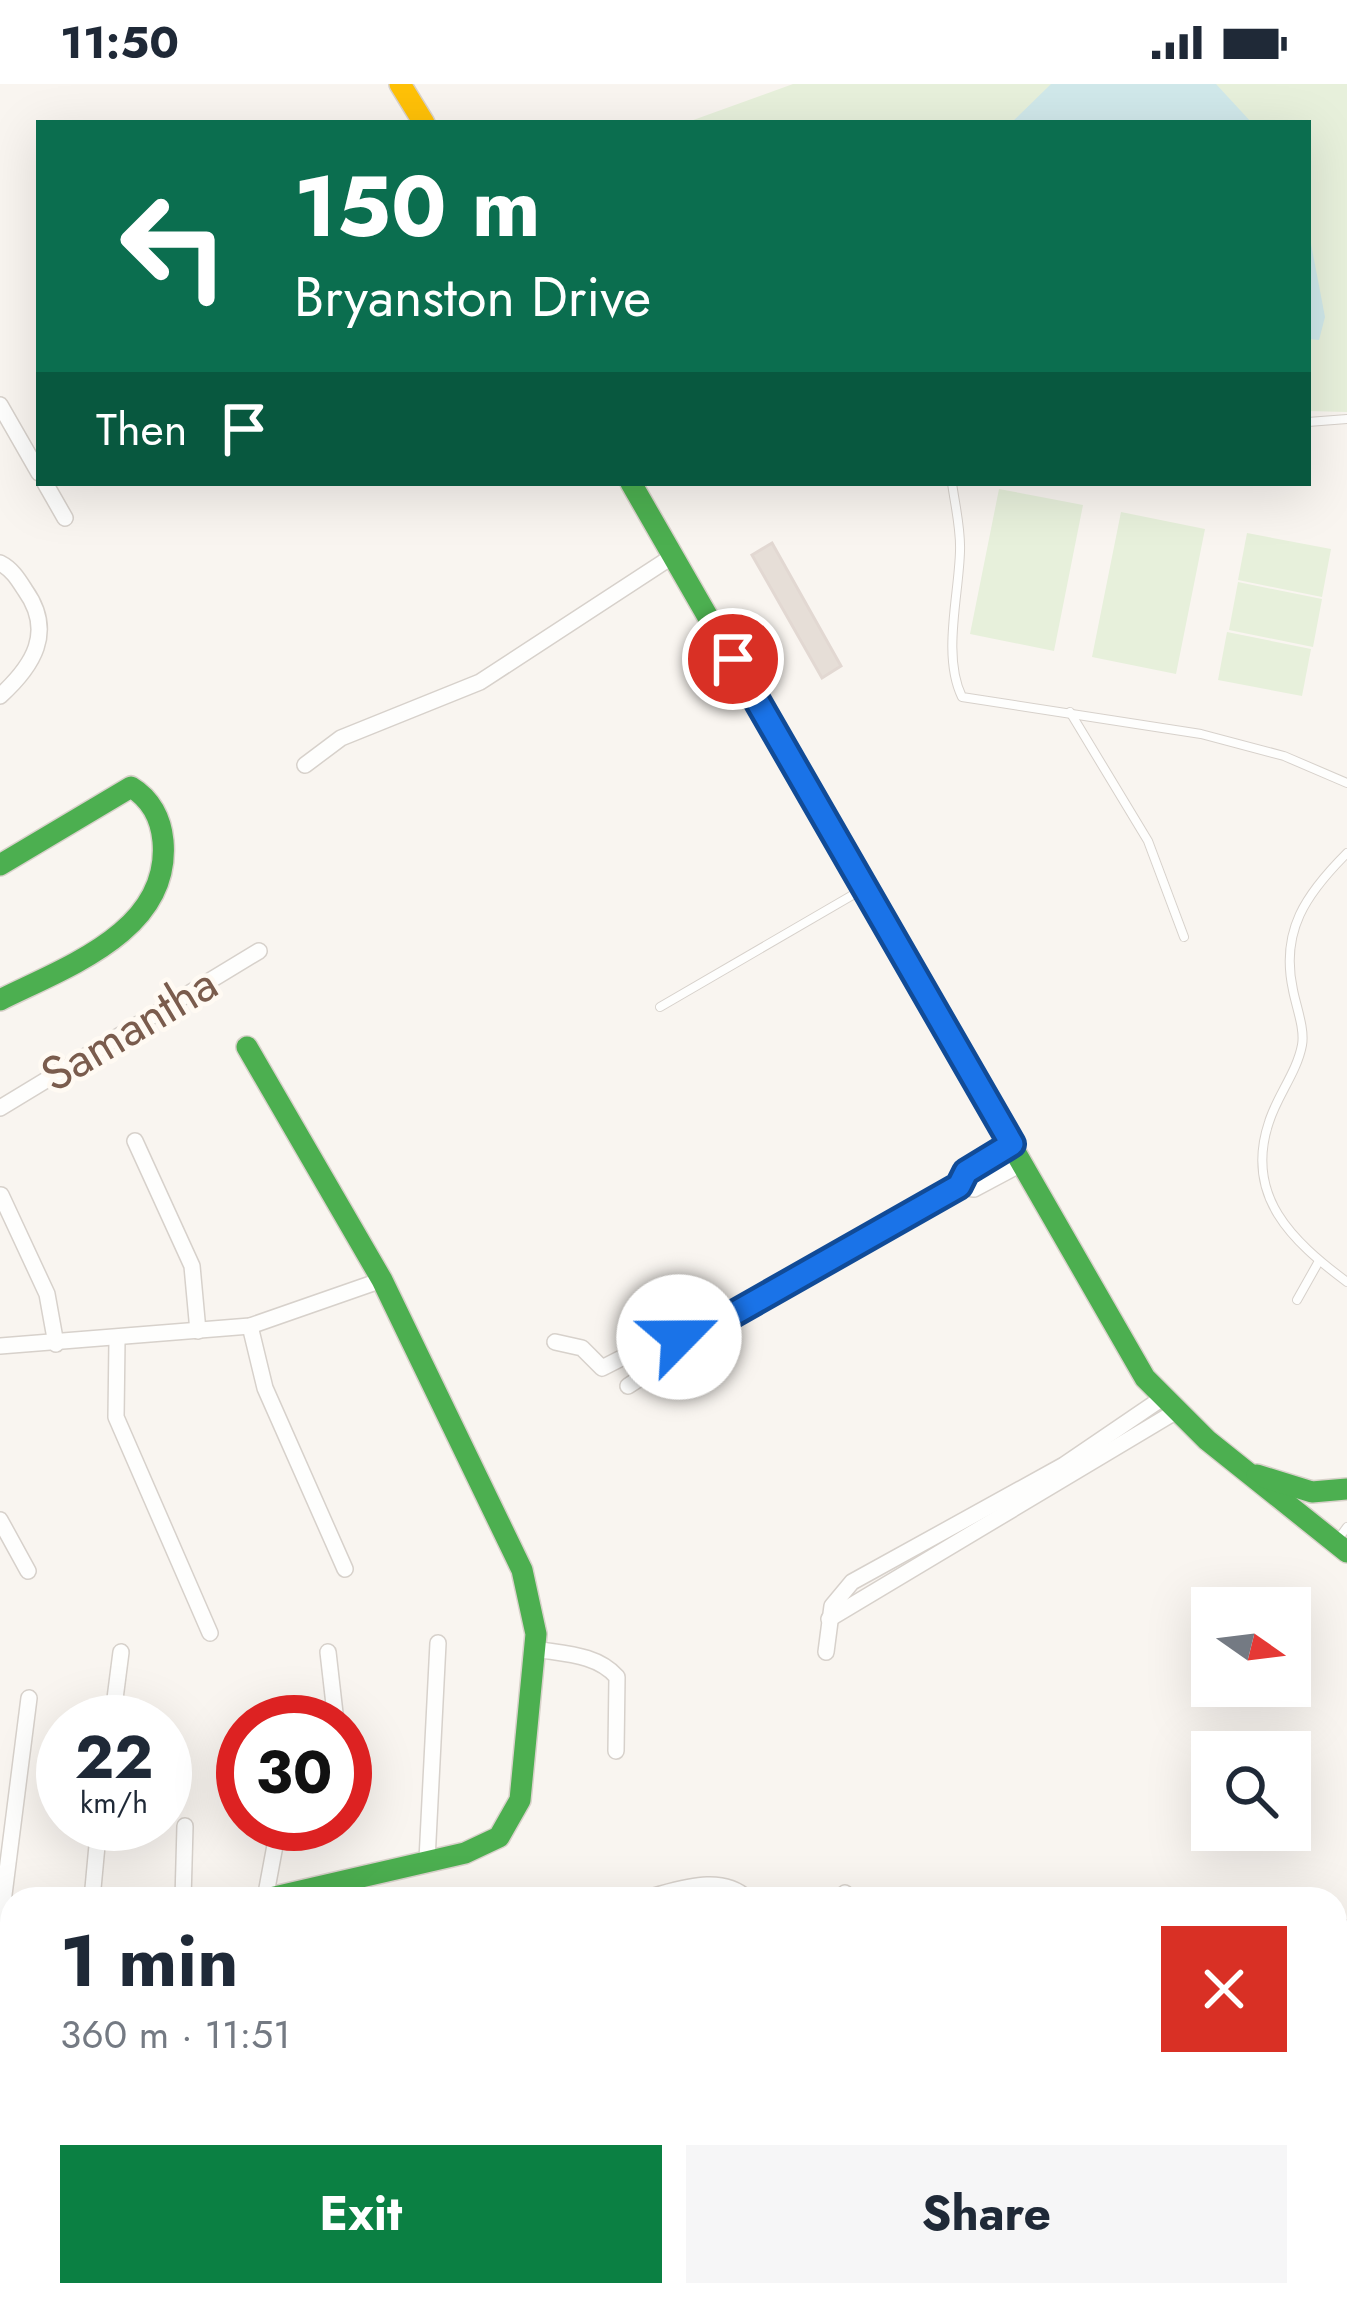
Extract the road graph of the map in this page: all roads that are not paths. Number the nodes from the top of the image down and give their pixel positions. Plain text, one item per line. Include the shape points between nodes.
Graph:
1 (400, 84) edge
2 (422, 120) edge
3 (0, 405) edge
4 (1347, 419) edge
5 (1311, 422) edge
6 (36, 468) edge
7 (47, 486) edge
8 (633, 486) edge
9 (952, 486) edge
10 (65, 518) dead end
11 (673, 556) junction
12 (0, 562) edge
13 (0, 697) edge
14 (1070, 712) junction
15 (305, 765) dead end
16 (1347, 783) edge
17 (1347, 853) edge
18 (0, 865) edge
19 (865, 888) junction
20 (1184, 937) dead end
21 (259, 951) dead end
22 (0, 1000) edge
23 (660, 1007) dead end
24 (247, 1047) dead end
25 (0, 1108) edge
26 (136, 1141) dead end
27 (1018, 1154) junction
28 (1, 1196) edge
29 (1318, 1261) junction
30 (382, 1280) junction
31 (1347, 1282) edge
32 (1297, 1300) dead end
33 (250, 1326) junction
34 (198, 1331) junction
35 (117, 1340) junction
36 (683, 1341) junction
37 (555, 1342) dead end
38 (56, 1344) junction
39 (0, 1346) edge
40 (628, 1386) dead end
41 (1168, 1406) junction
42 (1245, 1471) junction
43 (1347, 1490) edge
44 (0, 1520) edge
45 (1343, 1541) edge
46 (345, 1569) dead end
47 (28, 1571) dead end
48 (210, 1633) dead end
49 (438, 1643) dead end
50 (535, 1649) junction
51 (122, 1652) dead end
52 (328, 1652) dead end
53 (826, 1652) dead end
54 (116, 1695) edge
55 (333, 1695) edge
56 (29, 1698) dead end
57 (616, 1751) dead end
58 (96, 1851) edge
59 (184, 1851) edge
60 (274, 1851) edge
61 (427, 1860) junction
62 (5, 1887) edge
63 (93, 1887) edge
64 (183, 1887) edge
65 (268, 1887) edge
66 (316, 1887) edge

1 - 2 street
3 - 6 street
4 - 5 lane
7 - 10 street
8 - 11 street
9 - 14 lane via 959,692 969,700
11 - 15 street via 480,682 341,738
11 - 19 street
12 - 13 street via 40,619 35,658
14 - 16 lane via 1257,748
14 - 20 lane via 1148,841
17 - 29 lane via 1300,907 1291,933 1286,958 1303,1043 1262,1155 1272,1210
18 - 22 street via 130,787 144,794 162,832 160,869 136,925
19 - 23 lane
19 - 27 street
21 - 25 street, Samantha
24 - 30 street
26 - 34 street via 192,1266
27 - 36 street via 966,1172 959,1186 700,1333 699,1344
27 - 41 street via 1124,1347
28 - 38 street via 47,1294
29 - 31 lane
29 - 32 lane
30 - 33 street
30 - 50 street via 522,1570
33 - 34 street
33 - 46 street via 266,1388
34 - 35 street
35 - 38 street
35 - 48 street via 116,1417
36 - 37 street via 665,1336 602,1368 582,1348
36 - 40 street
38 - 39 street
41 - 42 street
41 - 53 street via 852,1582 837,1596
42 - 43 street via 1312,1492
42 - 45 street
44 - 47 street
49 - 61 street
50 - 57 street via 578,1656 617,1677
50 - 61 street via 513,1820 483,1848
51 - 54 street
52 - 55 street
56 - 62 street
58 - 63 street
59 - 64 street
60 - 65 street
61 - 66 street

